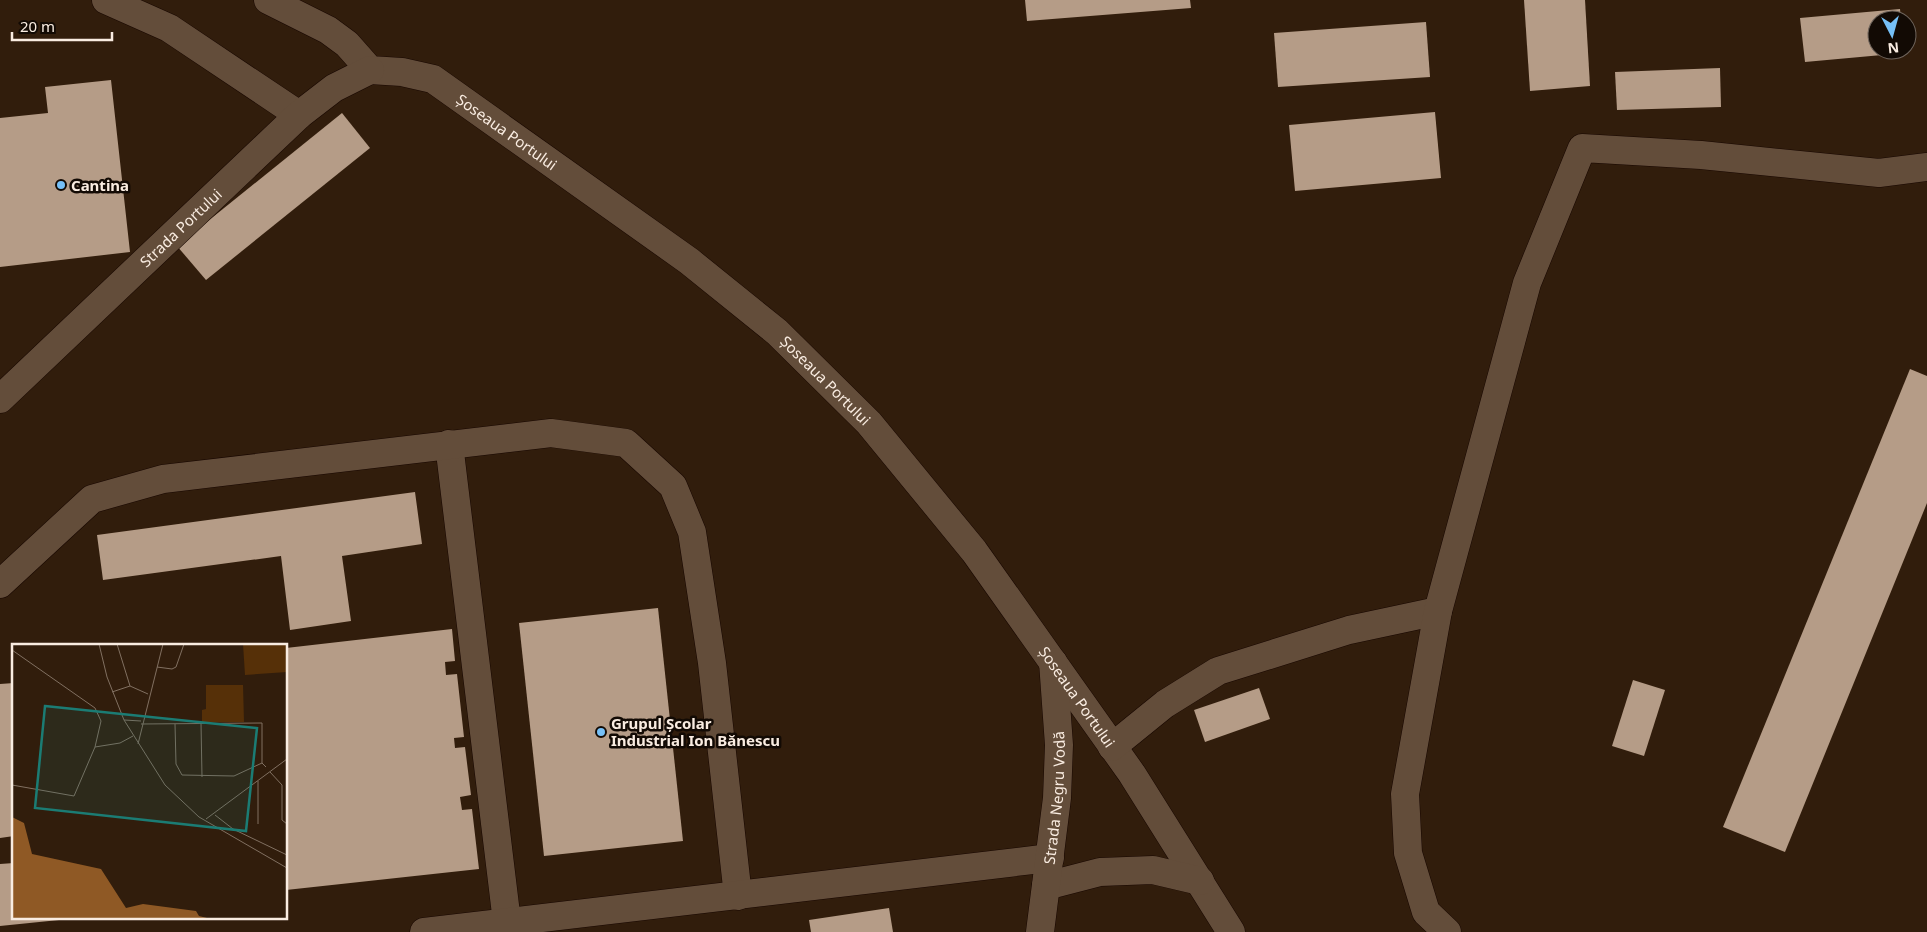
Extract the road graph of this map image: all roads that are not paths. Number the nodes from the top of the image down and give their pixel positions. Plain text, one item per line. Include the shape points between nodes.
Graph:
1 (106, 0) edge
2 (268, 0) edge
3 (370, 70) junction
4 (299, 115) junction
5 (1927, 167) edge
6 (0, 399) edge
7 (448, 444) junction
8 (0, 584) edge
9 (1438, 611) junction
10 (1053, 662) junction
11 (1112, 747) junction
12 (1050, 858) junction
13 (1200, 881) junction
14 (1046, 886) junction
15 (738, 896) junction
16 (507, 922) junction
17 (424, 932) edge
18 (1040, 932) edge
19 (1231, 932) edge
20 (1447, 932) edge

1 - 4 street via 169,28
2 - 3 street via 328,30 347,44
3 - 4 street, Strada Portului via 334,88
3 - 10 street, Șoseaua Portului via 402,72 433,80 689,261 777,332 869,423 974,551
4 - 6 street, Strada Portului
5 - 9 street via 1879,173 1701,155 1582,148 1526,283
7 - 8 street via 164,479 92,499
7 - 15 street via 551,433 626,443 673,486 692,532 712,662
7 - 16 street
9 - 11 street via 1349,630 1218,671 1166,704
9 - 20 street via 1405,794 1408,853 1426,912
10 - 11 street, Șoseaua Portului
10 - 12 street, Strada Negru Vodă via 1058,745 1057,798
11 - 13 street, Șoseaua Portului
12 - 14 street, Strada Negru Vodă
12 - 15 street
13 - 14 street via 1154,870 1100,872
13 - 19 street, Șoseaua Portului
14 - 18 street, Strada Negru Vodă
15 - 16 street
16 - 17 street

